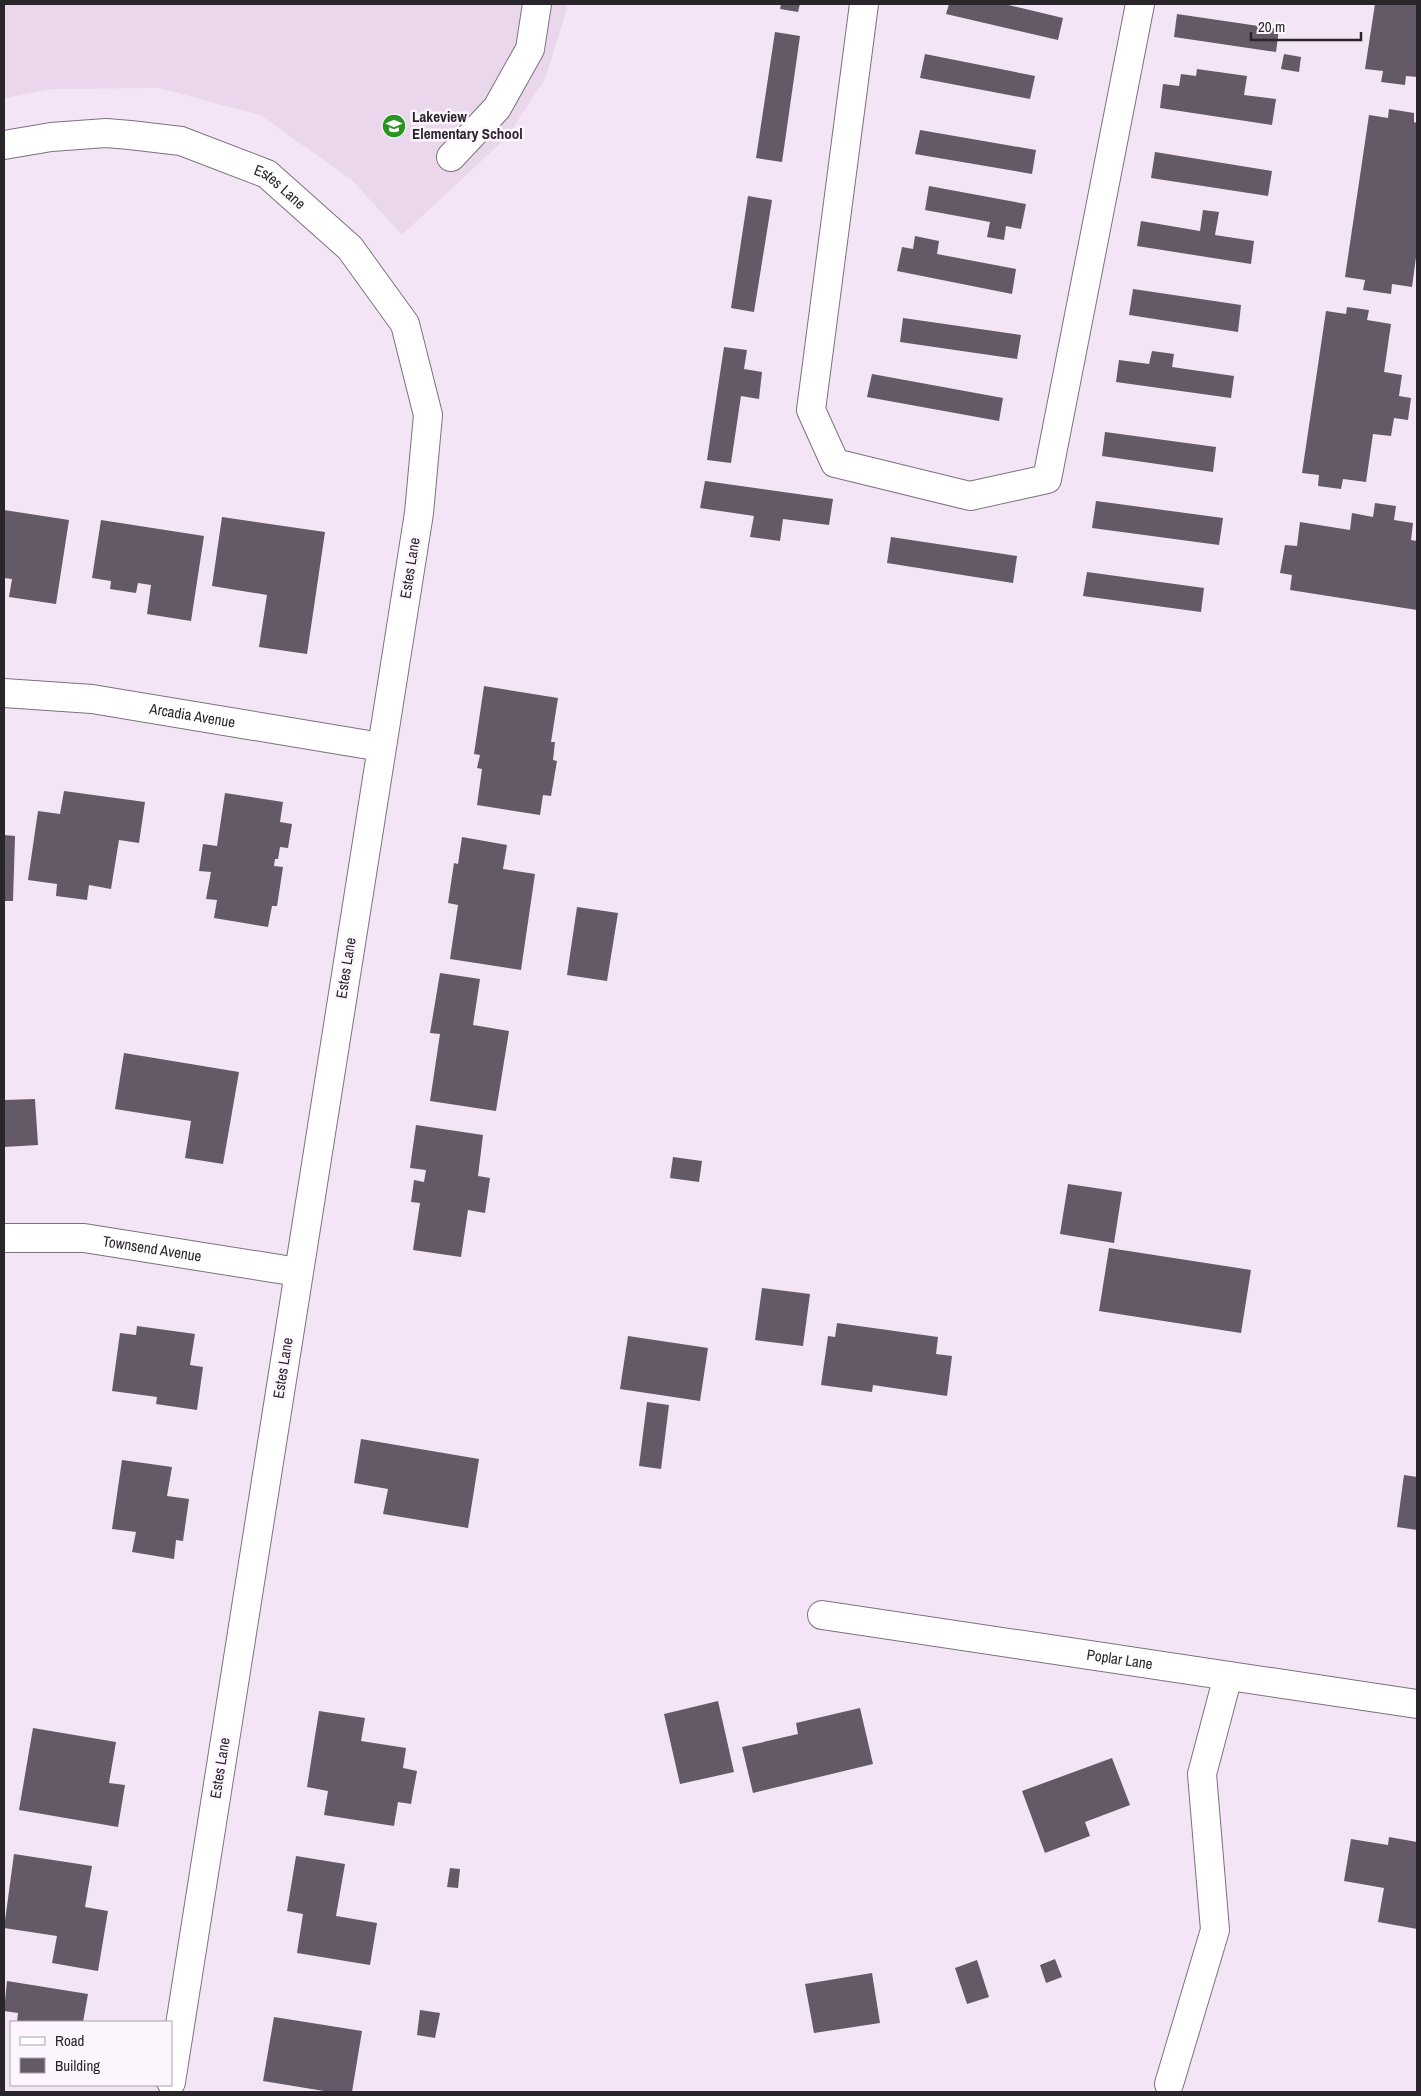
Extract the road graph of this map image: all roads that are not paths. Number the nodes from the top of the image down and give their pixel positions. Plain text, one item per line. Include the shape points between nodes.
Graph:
1 (537, 4) edge
2 (864, 4) edge
3 (1140, 4) edge
4 (4, 145) edge
5 (451, 157) dead end
6 (4, 693) edge
7 (381, 746) junction
8 (4, 1238) edge
9 (298, 1272) junction
10 (822, 1615) dead end
11 (1228, 1676) junction
12 (1417, 1704) edge
13 (172, 2077) edge
14 (1169, 2084) dead end

1 - 5 street via 530,48 497,108
2 - 3 street via 810,410 835,463 970,496 1047,480
4 - 7 street, Estes Lane via 106,133 130,134 181,141 267,174 350,248 404,324 428,415 419,513
6 - 7 street, Arcadia Avenue via 92,699
7 - 9 street, Estes Lane
8 - 9 street, Townsend Avenue via 84,1238
9 - 13 street, Estes Lane
10 - 11 street, Poplar Lane
11 - 12 street, Poplar Lane
11 - 14 street via 1202,1774 1215,1930

